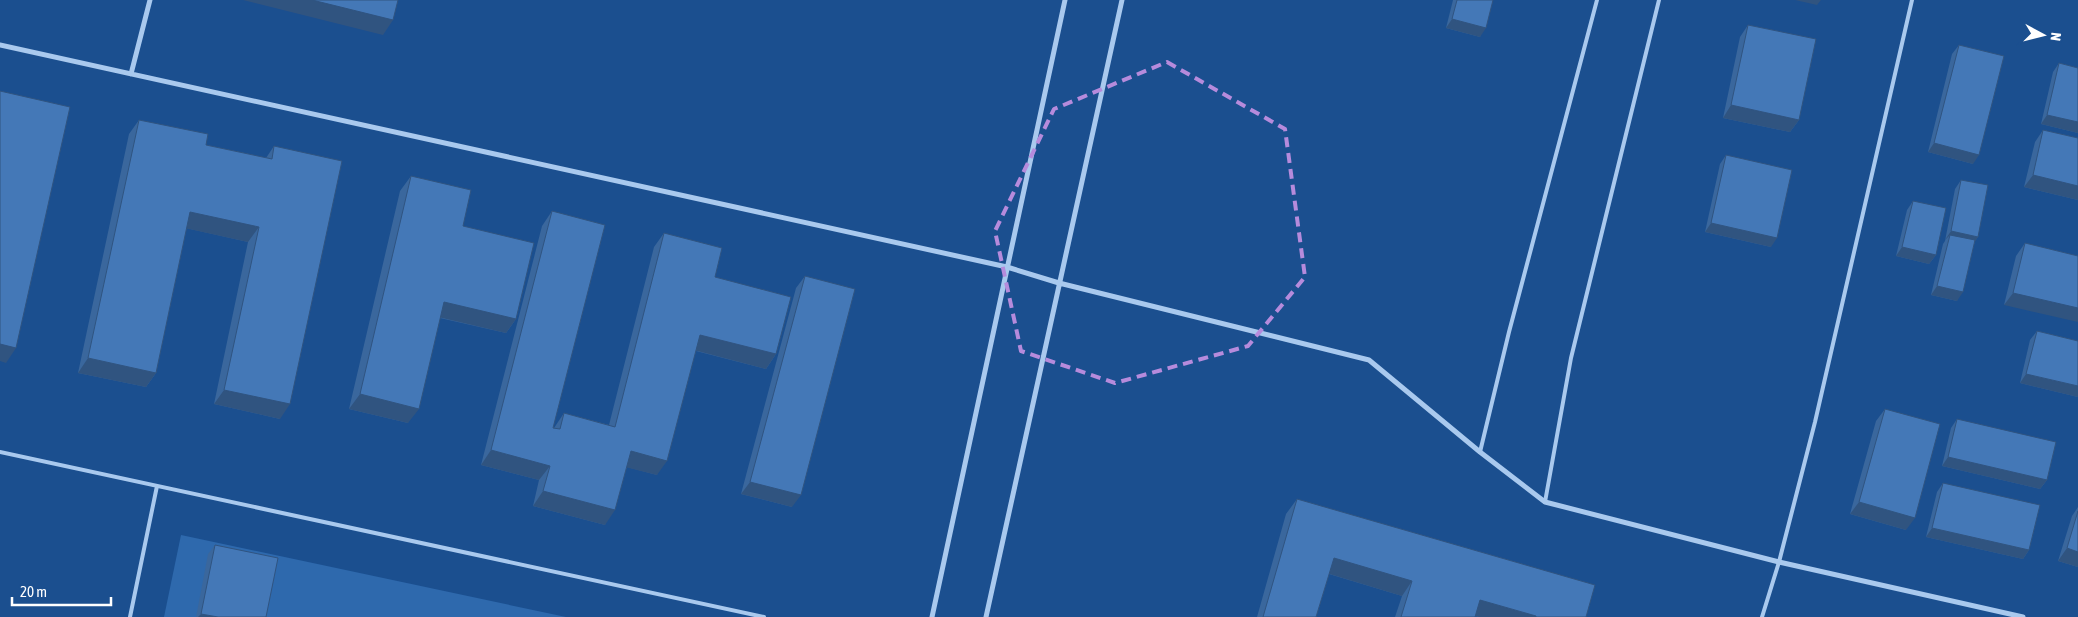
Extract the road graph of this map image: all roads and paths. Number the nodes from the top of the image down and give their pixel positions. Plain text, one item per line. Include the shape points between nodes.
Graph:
1 (150, 0) edge
2 (1065, 0) edge
3 (1122, 0) edge
4 (1596, 0) edge
5 (1659, 0) edge
6 (1912, 0) edge
7 (0, 45) edge
8 (131, 74) junction
9 (1007, 267) junction
10 (1059, 284) junction
11 (0, 452) edge
12 (1480, 452) junction
13 (157, 486) junction
14 (1545, 502) junction
15 (1779, 562) junction
16 (130, 617) edge
17 (764, 617) edge
18 (932, 617) edge
19 (986, 617) edge
20 (1762, 617) edge
21 (2023, 617) edge

1 - 8 street
2 - 9 street
3 - 10 street
4 - 12 lane
5 - 14 lane via 1571,358
6 - 15 lane via 1816,422
7 - 8 street
8 - 9 street
9 - 10 street
9 - 18 street
10 - 12 street via 1369,360
10 - 19 street
11 - 13 lane
12 - 14 street
13 - 16 lane
13 - 17 lane
14 - 15 street
15 - 20 lane
15 - 21 street

